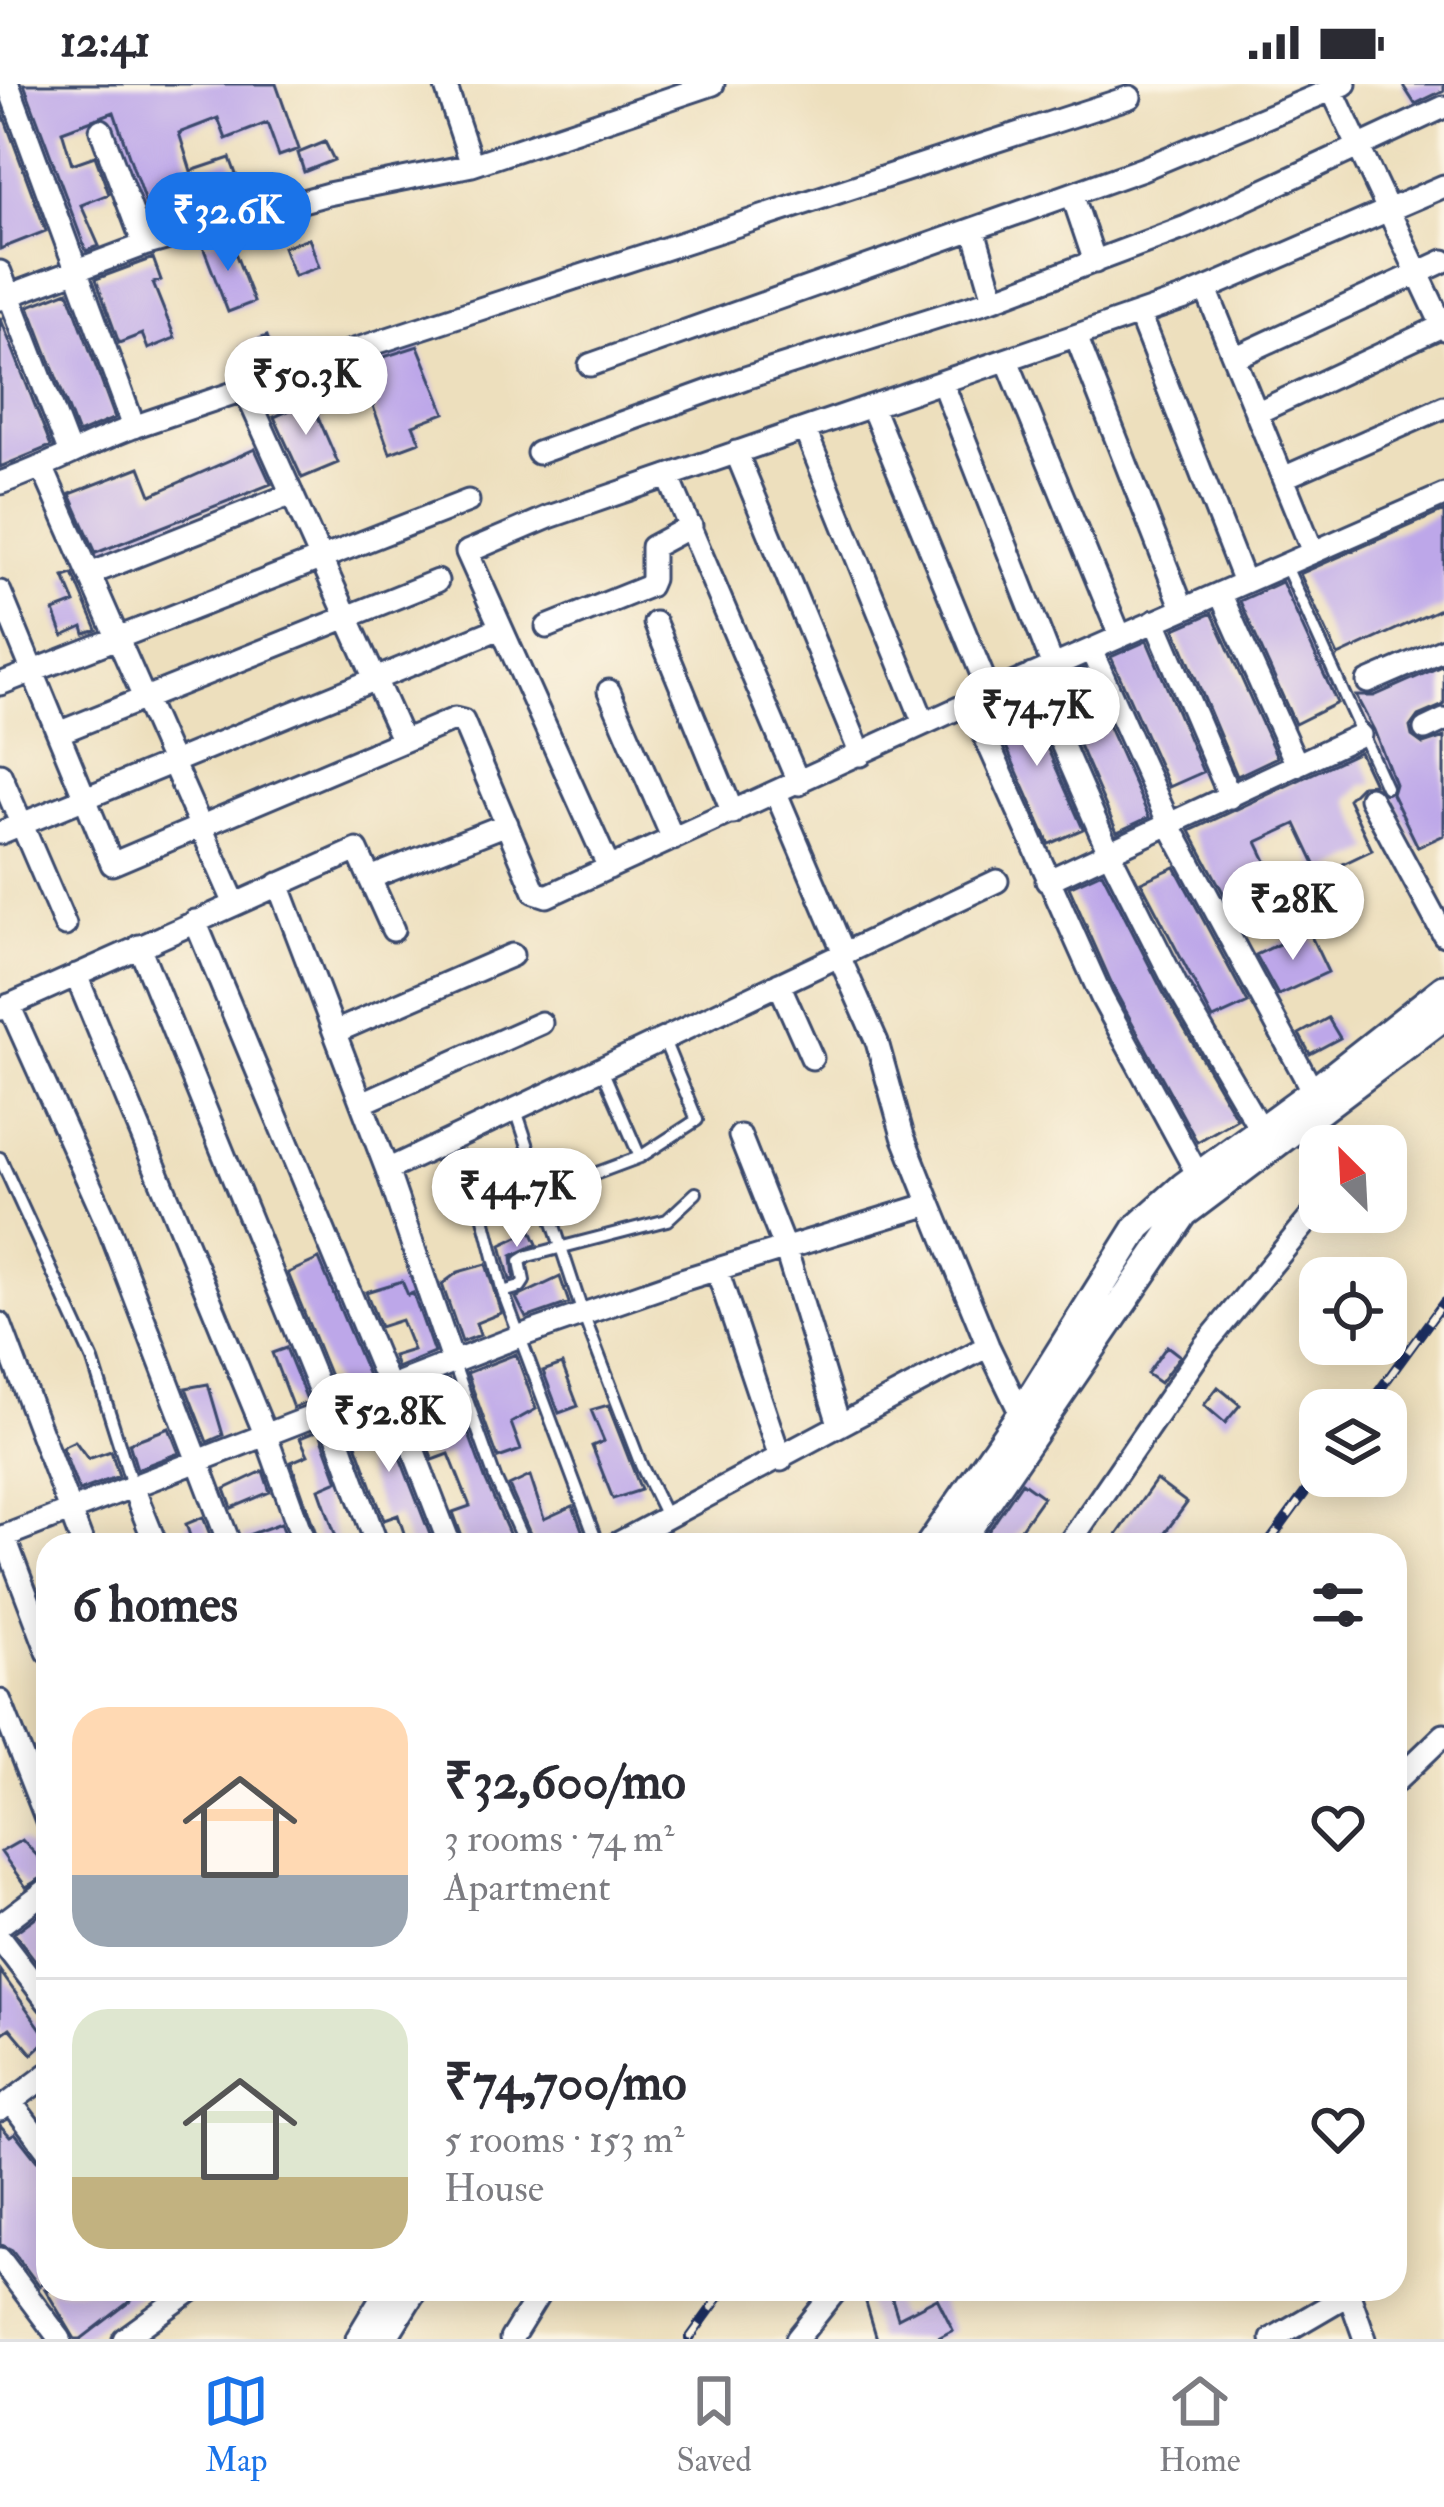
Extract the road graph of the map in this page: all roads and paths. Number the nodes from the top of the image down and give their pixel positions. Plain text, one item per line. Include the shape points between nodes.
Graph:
1 (8, 84) edge
2 (445, 84) edge
3 (713, 84) edge
4 (1339, 87) edge
5 (1130, 98) dead end
6 (1444, 107) edge
7 (101, 130) dead end
8 (1360, 146) junction
9 (472, 165) junction
10 (1444, 186) edge
11 (1072, 194) junction
12 (1391, 210) junction
13 (974, 230) junction
14 (144, 245) junction
15 (1444, 261) edge
16 (1095, 262) junction
17 (0, 272) edge
18 (74, 272) junction
19 (1418, 273) junction
20 (1206, 289) junction
21 (4, 297) edge
22 (994, 299) junction
23 (1139, 314) junction
24 (1444, 326) edge
25 (1076, 336) junction
26 (1234, 358) junction
27 (1006, 360) junction
28 (590, 365) dead end
29 (942, 382) junction
30 (246, 392) junction
31 (872, 406) junction
32 (1444, 407) edge
33 (1256, 413) junction
34 (134, 427) junction
35 (805, 430) junction
36 (736, 452) junction
37 (538, 453) dead end
38 (70, 454) junction
39 (43, 469) junction
40 (668, 476) junction
41 (1282, 478) junction
42 (0, 483) edge
43 (292, 494) junction
44 (1444, 495) edge
45 (468, 501) dead end
46 (691, 526) junction
47 (1312, 552) junction
48 (321, 559) junction
49 (1285, 564) junction
50 (90, 574) junction
51 (437, 581) dead end
52 (1244, 582) junction
53 (0, 592) edge
54 (1220, 592) junction
55 (1183, 609) junction
56 (346, 615) junction
57 (1155, 622) junction
58 (655, 623) dead end
59 (547, 627) dead end
60 (500, 628) junction
61 (1120, 636) junction
62 (117, 640) junction
63 (1444, 649) edge
64 (1091, 650) junction
65 (1043, 670) junction
66 (31, 672) junction
67 (375, 680) junction
68 (1368, 682) dead end
69 (0, 685) edge
70 (609, 691) dead end
71 (980, 698) junction
72 (144, 699) junction
73 (924, 724) junction
74 (58, 733) junction
75 (1360, 735) junction
76 (402, 739) junction
77 (861, 754) junction
78 (172, 763) junction
79 (1297, 764) junction
80 (0, 774) edge
81 (799, 784) junction
82 (1378, 793) joint
83 (776, 794) junction
84 (1230, 797) junction
85 (84, 798) junction
86 (733, 813) junction
87 (22, 824) junction
88 (507, 824) junction
89 (200, 826) junction
90 (1170, 826) junction
91 (0, 833) edge
92 (673, 839) junction
93 (1109, 852) junction
94 (609, 868) junction
95 (370, 878) junction
96 (1047, 880) junction
97 (997, 881) dead end
98 (278, 884) junction
99 (235, 904) junction
100 (195, 921) junction
101 (65, 925) dead end
102 (393, 930) dead end
103 (1444, 935) edge
104 (139, 946) junction
105 (842, 954) junction
106 (512, 956) dead end
107 (76, 975) junction
108 (779, 984) junction
109 (1444, 989) edge
110 (4, 1007) edge
111 (1444, 1016) edge
112 (541, 1023) dead end
113 (335, 1032) junction
114 (663, 1038) junction
115 (812, 1058) dead end
116 (602, 1067) junction
117 (1317, 1100) junction
118 (362, 1103) junction
119 (516, 1110) junction
120 (1260, 1130) junction
121 (740, 1136) dead end
122 (640, 1157) junction
123 (0, 1158) edge
124 (387, 1170) junction
125 (475, 1183) dead end
126 (1203, 1184) junction
127 (546, 1192) junction
128 (696, 1192) dead end
129 (930, 1204) junction
130 (1299, 1231) edge
131 (558, 1246) junction
132 (783, 1250) junction
133 (717, 1270) junction
134 (503, 1292) junction
135 (583, 1314) junction
136 (0, 1324) edge
137 (520, 1336) junction
138 (988, 1346) junction
139 (454, 1363) junction
140 (389, 1388) junction
141 (328, 1411) junction
142 (1021, 1414) junction
143 (839, 1424) junction
144 (266, 1436) junction
145 (200, 1460) junction
146 (781, 1460) junction
147 (132, 1485) junction
148 (70, 1510) junction
149 (667, 1518) junction
150 (79, 1533) edge
151 (151, 1533) edge
152 (226, 1533) edge
153 (301, 1533) edge
154 (373, 1533) edge
155 (445, 1533) edge
156 (520, 1533) edge
157 (593, 1533) edge
158 (639, 1533) edge
159 (938, 1533) edge
160 (965, 1533) edge
161 (1076, 1533) edge
162 (2, 1537) edge
163 (36, 1622) edge
164 (0, 1701) edge
165 (1444, 1736) edge
166 (1407, 1771) edge
167 (36, 1792) edge
168 (36, 1897) edge
169 (0, 1925) edge
170 (0, 1939) edge
171 (36, 1986) edge
172 (36, 2083) edge
173 (6, 2106) edge
174 (36, 2138) edge
175 (0, 2259) edge
176 (161, 2301) edge
177 (176, 2301) edge
178 (394, 2301) edge
179 (398, 2301) edge
180 (535, 2301) edge
181 (827, 2301) edge
182 (1337, 2301) edge
183 (1351, 2301) edge
184 (166, 2308) junction
185 (60, 2339) edge
186 (124, 2339) edge
187 (360, 2339) edge
188 (382, 2339) edge
189 (511, 2339) edge
190 (796, 2339) edge
191 (1272, 2339) edge
192 (1365, 2339) edge

1 - 18 street
2 - 9 street
3 - 9 street
4 - 8 street
4 - 11 street
5 - 30 street
6 - 8 street
7 - 14 street
8 - 12 street
8 - 16 street
9 - 14 street
10 - 12 street
11 - 13 street
11 - 16 street
12 - 19 street
12 - 20 street
13 - 22 street
13 - 28 street
14 - 18 street
15 - 19 street
16 - 22 street
17 - 21 street
18 - 21 street
18 - 34 street
19 - 24 street
19 - 26 street
20 - 23 street
20 - 26 street
21 - 38 street
22 - 37 street
23 - 25 street
23 - 52 street
24 - 33 street
25 - 27 street
25 - 55 street
26 - 33 street
27 - 29 street
27 - 61 street
29 - 31 street
29 - 65 street
30 - 34 street
30 - 43 street
31 - 35 street
31 - 71 street
32 - 41 street
33 - 41 street
34 - 38 street
35 - 36 street
35 - 73 street
36 - 40 street
36 - 77 street
38 - 39 street
39 - 42 street
39 - 50 street
40 - 46 street
40 - 60 street via 466,551
41 - 47 street
43 - 48 street
43 - 50 street
44 - 47 street
45 - 48 street
46 - 59 street via 652,547 649,586
46 - 81 street
47 - 49 street
48 - 56 street
48 - 62 street
49 - 52 street
49 - 75 lane
50 - 62 street
51 - 56 street
52 - 54 street
53 - 66 street
54 - 55 street
54 - 79 street
55 - 57 street
56 - 67 street
56 - 72 street
57 - 61 street
57 - 84 street
58 - 86 street
60 - 67 street
60 - 94 street
61 - 64 street
62 - 66 street
62 - 72 street
63 - 68 street
64 - 65 street
64 - 90 street
65 - 71 street
65 - 93 street
66 - 69 street
66 - 74 street
67 - 76 street
67 - 78 street
70 - 92 street
71 - 73 street
71 - 96 street
72 - 74 street
72 - 78 street
73 - 77 street
74 - 85 street
75 - 79 street
75 - 82 lane
76 - 88 street via 463,721
76 - 89 street
77 - 81 street
78 - 85 street
78 - 89 street
79 - 84 street
80 - 87 street
81 - 83 street
82 - 103 street
83 - 86 street
83 - 105 street
84 - 90 street
85 - 87 street
85 - 89 street via 112,864
86 - 92 street
87 - 91 street
87 - 101 street
88 - 94 street via 540,896
88 - 95 street
89 - 99 street
90 - 93 street
90 - 117 street
92 - 94 street
93 - 96 street
93 - 120 street
95 - 98 street via 357,850
95 - 102 street
96 - 126 street
97 - 105 street
98 - 99 street
98 - 113 street
99 - 100 street
100 - 104 street
100 - 140 street
104 - 107 street
104 - 141 street
105 - 108 street
105 - 129 street
106 - 113 street
107 - 110 street
107 - 144 street
108 - 114 street
108 - 115 street
109 - 117 street
110 - 145 street via 107,1223
111 - 117 street
112 - 118 street
113 - 118 street
114 - 116 street
114 - 122 lane via 697,1120
116 - 119 street
116 - 122 lane
117 - 120 street
117 - 126 street
118 - 124 street
119 - 124 street
119 - 127 lane
120 - 126 street
121 - 132 street
122 - 127 lane
123 - 147 lane via 94,1361
124 - 139 street
125 - 134 lane
126 - 142 street via 1138,1228
126 - 160 street
127 - 131 lane
128 - 131 lane via 667,1220
129 - 132 street
129 - 138 street
130 - 161 street via 1205,1345
131 - 134 lane via 520,1261 524,1281
131 - 135 lane
132 - 133 street
132 - 143 street
133 - 135 street
133 - 146 street
134 - 137 lane
135 - 137 street
135 - 149 lane
136 - 148 street
137 - 139 street
137 - 157 lane
138 - 142 street
138 - 143 street
139 - 140 street
139 - 156 lane
140 - 141 street
140 - 155 street
141 - 144 street
141 - 154 street
142 - 159 street
143 - 146 street
144 - 145 street
144 - 153 street
145 - 147 street
145 - 152 street
146 - 149 street
147 - 148 street
147 - 151 street
148 - 150 street
148 - 162 street
149 - 158 street
162 - 163 street
164 - 167 street
165 - 166 street
168 - 169 street
170 - 171 street
172 - 173 street
173 - 174 street
175 - 185 street
176 - 184 street
177 - 184 street
178 - 187 street
179 - 188 street
180 - 189 street
181 - 190 street
182 - 191 street
183 - 192 street
184 - 186 street

